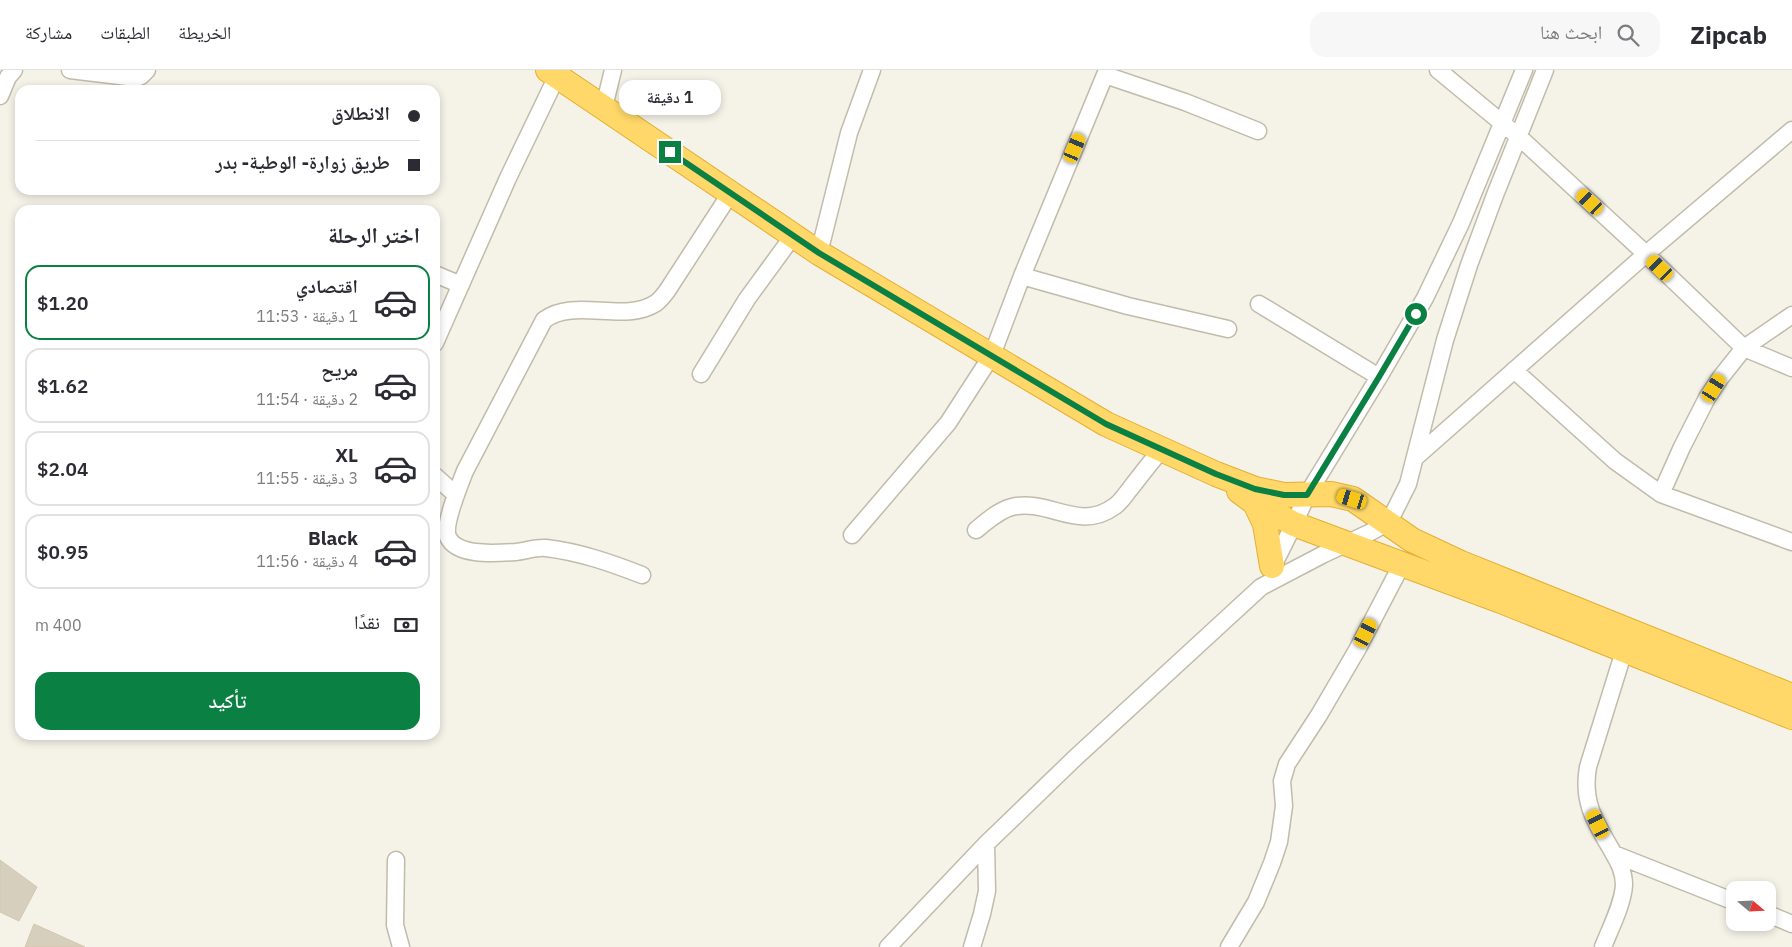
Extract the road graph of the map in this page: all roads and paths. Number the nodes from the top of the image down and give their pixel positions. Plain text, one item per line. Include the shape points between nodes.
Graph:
1 (14, 70) edge
2 (70, 70) edge
3 (147, 70) edge
4 (614, 70) edge
5 (872, 70) edge
6 (1438, 70) edge
7 (1524, 70) edge
8 (1545, 70) edge
9 (1106, 72) edge
10 (552, 73) edge
11 (0, 96) edge
12 (604, 108) junction
13 (1502, 122) junction
14 (1792, 130) edge
15 (1258, 131) dead end
16 (1519, 137) junction
17 (730, 194) junction
18 (793, 236) junction
19 (819, 253) junction
20 (1646, 254) junction
21 (440, 276) edge
22 (1022, 276) junction
23 (461, 285) junction
24 (1258, 304) dead end
25 (1792, 315) edge
26 (1228, 329) dead end
27 (440, 332) edge
28 (1744, 348) junction
29 (992, 355) junction
30 (1792, 368) edge
31 (1514, 370) junction
32 (701, 374) dead end
33 (1379, 377) junction
34 (1161, 450) junction
35 (1416, 457) junction
36 (1216, 474) junction
37 (440, 480) edge
38 (455, 494) junction
39 (1660, 494) junction
40 (1307, 495) junction
41 (1255, 503) junction
42 (1387, 522) junction
43 (1294, 524) junction
44 (976, 530) dead end
45 (852, 535) dead end
46 (1792, 542) edge
47 (1347, 544) junction
48 (1402, 564) junction
49 (1272, 566) junction
50 (642, 575) dead end
51 (1261, 587) junction
52 (1624, 651) junction
53 (1791, 699) edge
54 (986, 844) junction
55 (1614, 854) junction
56 (396, 860) dead end
57 (1726, 898) edge
58 (1776, 917) edge
59 (1792, 924) edge
60 (401, 947) edge
61 (888, 947) edge
62 (972, 947) edge
63 (1230, 947) edge
64 (1603, 947) edge

1 - 11 street
2 - 3 street via 136,78
4 - 12 street
5 - 19 street via 849,133
6 - 13 street
7 - 13 street
8 - 16 street
9 - 15 street
9 - 22 street
10 - 12 highway
10 - 23 street
12 - 17 highway
13 - 16 street
13 - 33 street via 1444,259
14 - 20 street
16 - 20 street
16 - 35 street via 1466,274 1445,340
17 - 18 highway
17 - 38 street via 658,302 633,310 558,312 544,320
18 - 19 highway
18 - 32 street via 747,300
19 - 29 highway
20 - 28 street
20 - 31 street
21 - 23 street
22 - 26 street via 1128,306
22 - 29 street
23 - 27 street
24 - 33 street
25 - 28 street
28 - 30 street
28 - 39 street via 1708,398
29 - 34 highway via 1106,424
29 - 45 street via 948,423
31 - 35 street
31 - 39 street via 1615,461
33 - 40 street
34 - 36 highway
34 - 44 street via 1117,506 1102,514 1089,518 1073,517 1028,506 1011,507
35 - 42 street via 1402,499
36 - 40 highway via 1255,489 1284,495
36 - 41 highway
37 - 38 street
38 - 50 street via 447,535 457,547 475,552 544,548 571,552
39 - 46 street
40 - 42 highway via 1331,494 1352,499
40 - 43 street
41 - 43 highway
41 - 49 highway via 1265,524
42 - 47 street
42 - 53 highway via 1412,540 1461,563
43 - 47 highway
43 - 49 street
47 - 48 highway
47 - 51 street
48 - 52 highway
48 - 63 street via 1358,650 1287,764 1282,781 1284,806 1279,842 1256,902
49 - 51 street
51 - 54 street
52 - 53 highway
52 - 55 street via 1585,784 1592,813
54 - 61 street
54 - 62 street via 987,891
55 - 57 street
55 - 64 street via 1623,871 1624,886
56 - 60 street via 395,925
58 - 59 street

